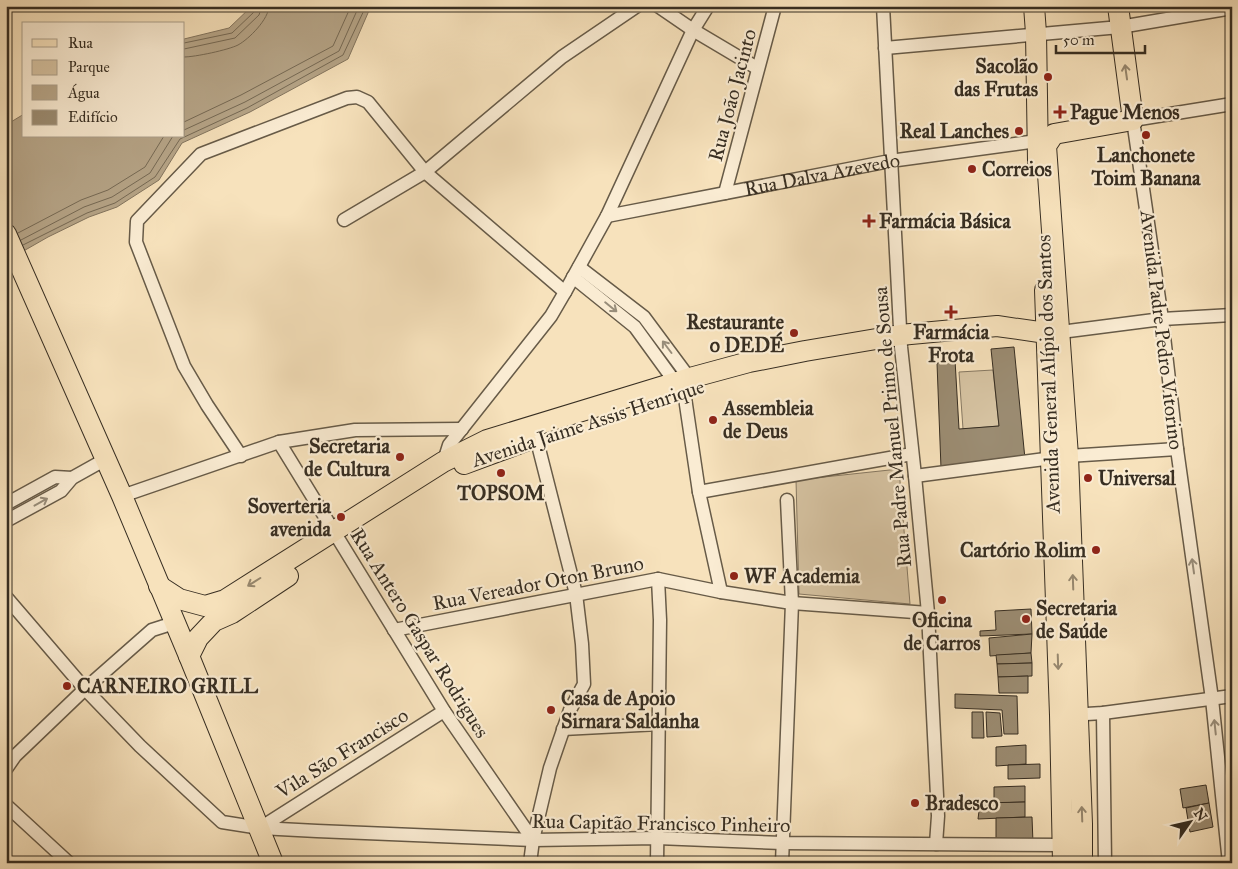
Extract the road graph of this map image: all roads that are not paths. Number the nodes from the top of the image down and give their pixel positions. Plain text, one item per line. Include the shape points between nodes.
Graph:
1 (637, 6) edge
2 (658, 6) edge
3 (708, 6) edge
4 (775, 6) edge
5 (883, 6) edge
6 (1034, 6) edge
7 (1118, 6) edge
8 (1232, 8) edge
9 (1120, 27) junction
10 (693, 30) junction
11 (1036, 33) junction
12 (885, 48) junction
13 (757, 68) junction
14 (1232, 104) edge
15 (1133, 120) junction
16 (1046, 137) junction
17 (890, 161) junction
18 (425, 172) junction
19 (725, 193) junction
20 (607, 216) junction
21 (344, 220) dead end
22 (6, 234) edge
23 (576, 272) junction
24 (565, 292) junction
25 (1232, 315) edge
26 (1162, 319) junction
27 (1053, 333) junction
28 (901, 341) junction
29 (686, 384) junction
30 (462, 429) junction
31 (536, 437) junction
32 (279, 442) junction
33 (1177, 449) junction
34 (912, 454) junction
35 (240, 456) junction
36 (1060, 457) junction
37 (106, 459) junction
38 (441, 469) junction
39 (915, 476) junction
40 (72, 478) junction
41 (699, 492) junction
42 (122, 496) junction
43 (787, 500) dead end
44 (6, 504) edge
45 (6, 521) edge
46 (337, 536) junction
47 (658, 579) junction
48 (159, 586) junction
49 (721, 592) junction
50 (576, 594) junction
51 (6, 597) edge
52 (792, 603) junction
53 (209, 613) junction
54 (928, 613) junction
55 (174, 623) junction
56 (394, 630) junction
57 (189, 656) junction
58 (85, 689) junction
59 (1232, 696) edge
60 (1212, 699) junction
61 (444, 711) junction
62 (1103, 713) junction
63 (1069, 715) junction
64 (659, 724) junction
65 (564, 729) junction
66 (6, 769) edge
67 (6, 805) edge
68 (260, 828) junction
69 (657, 838) junction
70 (533, 840) junction
71 (782, 843) junction
72 (936, 844) junction
73 (1063, 854) edge
74 (69, 863) edge
75 (273, 863) edge
76 (530, 863) edge
77 (657, 863) edge
78 (782, 863) edge
79 (1082, 863) edge
80 (1105, 863) edge
81 (1229, 863) edge

1 - 18 street via 562,57
2 - 10 street
3 - 10 street
4 - 13 street, Rua João Jacinto
5 - 12 street, Rua Padre Manuel Primo de Sousa
6 - 11 main road, Avenida General Alípio dos Santos
7 - 9 main road, Avenida Padre Pedro Vitorino
8 - 9 street
9 - 11 street
15 -> 9 main road, Avenida Padre Pedro Vitorino
10 - 13 street
10 - 20 street
11 - 12 street
11 - 16 main road, Avenida General Alípio dos Santos
12 - 17 street, Rua Padre Manuel Primo de Sousa
13 - 19 street, Rua João Jacinto
14 - 15 street, Rua Dalva Azevedo
15 - 16 main road, Rua Dalva Azevedo
15 - 26 street, Avenida Padre Pedro Vitorino
16 - 17 street, Rua Dalva Azevedo
16 - 27 main road, Avenida General Alípio dos Santos
17 - 19 street, Rua Dalva Azevedo
17 - 28 street, Rua Padre Manuel Primo de Sousa
18 - 21 street
18 - 24 street
18 - 35 street via 368,102 347,98 201,154 137,221 136,242 184,366
19 - 20 street, Rua Dalva Azevedo
20 - 23 street
22 - 37 main road
23 - 24 street
23 - 29 street via 644,317
24 - 30 street via 551,316
25 - 26 street
26 - 27 street
26 - 33 street, Avenida Padre Pedro Vitorino
27 - 28 main road, Avenida Jaime Assis Henrique via 1019,329 998,338
27 - 36 main road, Avenida General Alípio dos Santos
28 - 29 main road, Avenida Jaime Assis Henrique
28 - 34 street, Rua Padre Manuel Primo de Sousa
29 - 31 main road, Avenida Jaime Assis Henrique
29 - 38 main road via 487,440
29 - 41 street
30 - 32 street via 354,430
30 - 38 street via 449,445
31 - 38 main road, Avenida Jaime Assis Henrique via 452,468
31 - 50 street
32 - 35 street
32 - 46 street, Rua Antero Gaspar Rodrigues
33 - 36 street
60 -> 33 street, Avenida Padre Pedro Vitorino
34 - 39 street, Rua Padre Manuel Primo de Sousa
34 - 41 street
35 - 42 street
36 - 39 street
36 - 63 main road, Avenida General Alípio dos Santos
37 - 40 street
37 - 42 main road
38 - 46 main road, Avenida Jaime Assis Henrique
39 - 54 street, Rua Padre Manuel Primo de Sousa
40 - 44 street via 55,476
45 -> 40 street via 61,491
41 - 49 street
42 - 48 main road
43 - 52 street
46 - 53 main road, Avenida Jaime Assis Henrique via 232,613
46 - 56 street, Rua Antero Gaspar Rodrigues
47 - 49 street, Rua Vereador Oton Bruno
47 - 50 street, Rua Vereador Oton Bruno
47 - 64 street
48 - 53 main road
48 - 55 main road
49 - 52 street, Rua Vereador Oton Bruno
50 - 56 street, Rua Vereador Oton Bruno
50 - 65 street via 584,684
51 - 58 street, Rua Capitão Francisco Pinheiro
52 - 54 street, Rua Vereador Oton Bruno
52 - 71 street
53 - 55 main road via 190,626
53 - 57 main road, Avenida Jaime Assis Henrique
54 - 72 street, Rua Padre Manuel Primo de Sousa via 938,816
55 - 57 main road
55 - 58 street via 152,630
56 - 61 street, Rua Antero Gaspar Rodrigues
57 - 68 main road
58 - 66 street via 14,756
58 - 68 street, Rua Capitão Francisco Pinheiro via 140,746 222,822
59 - 60 street
60 - 62 street
81 -> 60 street, Avenida Padre Pedro Vitorino
61 - 68 street, Vila São Francisco
61 - 70 street, Rua Antero Gaspar Rodrigues
62 - 63 street
62 - 80 street
63 - 73 main road, Avenida General Alípio dos Santos
79 -> 63 main road, Avenida General Alípio dos Santos via 1082,824
64 - 65 street
64 - 69 street
65 - 70 street via 550,768
67 - 74 street
68 - 70 street, Rua Capitão Francisco Pinheiro
68 - 75 main road
69 - 70 street, Rua Capitão Francisco Pinheiro
69 - 71 street, Rua Capitão Francisco Pinheiro
69 - 77 street
70 - 76 street
71 - 72 street, Rua Capitão Francisco Pinheiro
71 - 78 street
72 - 73 street, Rua Capitão Francisco Pinheiro

